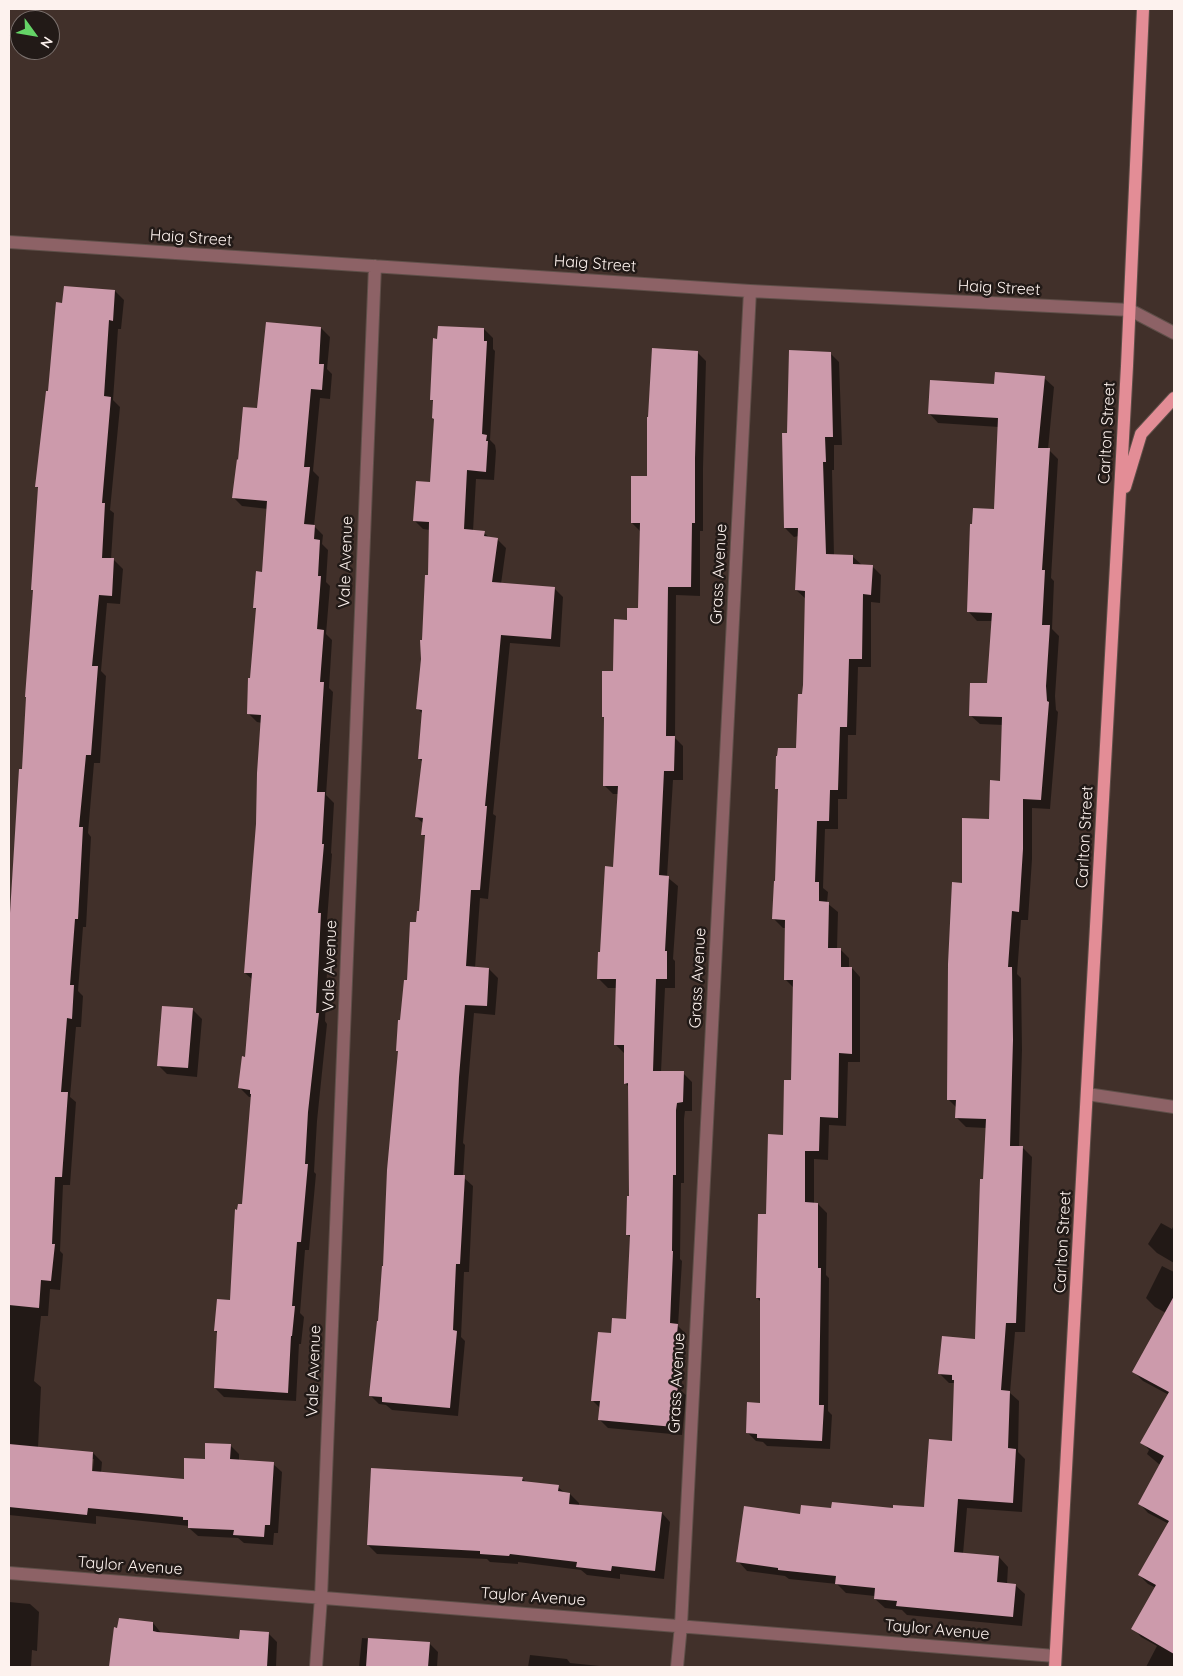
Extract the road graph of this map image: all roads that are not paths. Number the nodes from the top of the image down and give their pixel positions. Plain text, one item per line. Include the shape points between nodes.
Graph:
1 (1143, 9) edge
2 (9, 242) edge
3 (375, 266) junction
4 (750, 291) junction
5 (1130, 310) junction
6 (1174, 333) edge
7 (1174, 398) edge
8 (1119, 508) junction
9 (1087, 1094) junction
10 (1174, 1107) edge
11 (9, 1573) edge
12 (321, 1597) junction
13 (681, 1625) junction
14 (1055, 1661) edge
15 (316, 1667) edge
16 (677, 1667) edge

1 - 5 main road, Carlton Street
2 - 3 street, Haig Street
3 - 4 street, Haig Street
3 - 12 street, Vale Avenue
4 - 5 street, Haig Street
4 - 13 street, Grass Avenue
5 - 6 street, Haig Street
5 - 8 main road, Carlton Street
7 - 8 main road via 1141,434
8 - 9 main road, Carlton Street
9 - 10 street
9 - 14 main road, Carlton Street
11 - 12 street, Taylor Avenue
12 - 13 street, Taylor Avenue
12 - 15 street, Vale Avenue
13 - 14 street, Taylor Avenue
13 - 16 street, Grass Avenue

